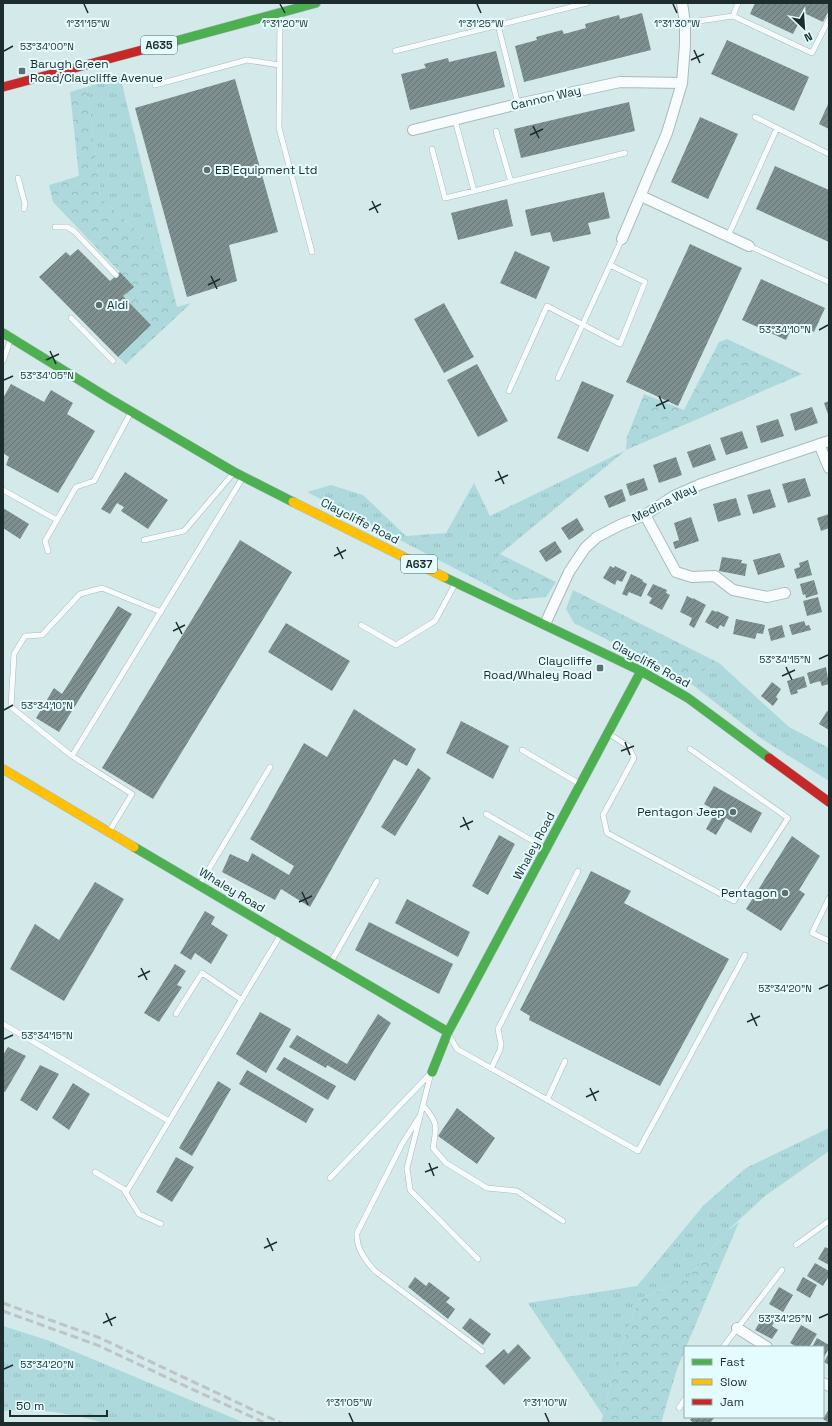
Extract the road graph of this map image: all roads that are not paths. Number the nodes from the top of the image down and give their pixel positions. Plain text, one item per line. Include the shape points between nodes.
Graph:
1 (316, 3) edge
2 (587, 3) edge
3 (682, 3) edge
4 (738, 3) edge
5 (280, 13) junction
6 (733, 16) junction
7 (829, 19) edge
8 (685, 23) junction
9 (498, 25) junction
10 (395, 51) dead end
11 (279, 65) junction
12 (682, 83) junction
13 (155, 85) dead end
14 (3, 87) edge
15 (518, 104) junction
16 (755, 117) dead end
17 (455, 120) junction
18 (777, 128) junction
19 (413, 130) dead end
20 (496, 132) dead end
21 (432, 149) dead end
22 (625, 153) dead end
23 (829, 154) edge
24 (18, 178) dead end
25 (511, 182) junction
26 (474, 191) junction
27 (641, 196) junction
28 (24, 208) dead end
29 (55, 228) dead end
30 (728, 236) junction
31 (622, 239) joint
32 (749, 246) joint
33 (312, 252) dead end
34 (610, 265) junction
35 (116, 275) dead end
36 (829, 282) edge
37 (71, 318) dead end
38 (582, 325) junction
39 (7, 336) edge
40 (3, 361) edge
41 (113, 361) dead end
42 (558, 378) dead end
43 (509, 391) dead end
44 (131, 412) junction
45 (829, 441) edge
46 (819, 444) junction
47 (829, 468) edge
48 (234, 472) junction
49 (244, 477) junction
50 (3, 490) edge
51 (645, 515) junction
52 (58, 520) junction
53 (144, 540) dead end
54 (48, 551) dead end
55 (456, 582) junction
56 (785, 593) dead end
57 (161, 612) junction
58 (545, 624) junction
59 (361, 625) dead end
60 (642, 671) junction
61 (608, 733) junction
62 (690, 749) dead end
63 (522, 750) dead end
64 (72, 756) junction
65 (270, 767) dead end
66 (3, 769) edge
67 (580, 785) junction
68 (829, 802) edge
69 (486, 814) dead end
70 (109, 832) junction
71 (546, 849) junction
72 (578, 871) dead end
73 (377, 882) dead end
74 (199, 885) junction
75 (829, 898) edge
76 (282, 934) junction
77 (829, 942) edge
78 (745, 954) dead end
79 (331, 962) junction
80 (242, 1000) junction
81 (176, 1014) dead end
82 (3, 1024) edge
83 (448, 1032) junction
84 (565, 1061) dead end
85 (491, 1069) junction
86 (432, 1072) junction
87 (547, 1100) junction
88 (423, 1104) junction
89 (421, 1114) junction
90 (169, 1121) junction
91 (95, 1172) dead end
92 (330, 1178) dead end
93 (126, 1191) junction
94 (563, 1221) dead end
95 (829, 1221) edge
96 (161, 1224) dead end
97 (796, 1245) dead end
98 (478, 1259) dead end
99 (782, 1270) dead end
100 (737, 1328) junction
101 (724, 1346) edge
102 (765, 1346) edge
103 (482, 1351) dead end
104 (684, 1400) edge
105 (679, 1408) dead end

1 - 5 main road, A635
2 - 9 lane
3 - 8 street
4 - 6 lane
5 - 11 lane
5 - 14 main road, A635
6 - 7 lane via 812,53
6 - 8 lane
8 - 12 street
9 - 10 lane
9 - 15 lane
11 - 13 lane via 247,60
11 - 33 lane via 279,128
12 - 15 street, Cannon Way via 620,82
12 - 27 street via 667,133
15 - 17 street, Cannon Way
16 - 18 lane
17 - 19 street, Cannon Way
17 - 26 lane
18 - 23 lane
18 - 30 lane
20 - 25 lane
21 - 26 lane via 445,198
22 - 25 lane
24 - 28 lane
25 - 26 lane
27 - 30 street
27 - 31 street
29 - 35 lane via 74,231
30 - 32 street
31 - 34 lane
32 - 36 lane
34 - 38 lane
34 - 38 lane via 645,282 620,344
37 - 41 lane
38 - 42 lane
38 - 43 lane via 547,306
39 - 40 lane
39 - 44 main road, Claycliffe Road / A637
44 - 48 main road, Claycliffe Road / A637
44 - 52 lane via 94,481 76,487
45 - 46 street, Medina Way
46 - 47 street
46 - 51 street, Medina Way via 701,484 674,496
48 - 49 main road, Claycliffe Road / A637
48 - 53 lane via 184,531
49 - 55 main road, Claycliffe Road / A637
49 - 57 lane
50 - 52 lane
51 - 56 street via 676,572 692,577 715,576 733,590 767,597
51 - 58 street, Medina Way via 620,525 597,538 586,548 569,572
52 - 54 lane via 45,541
55 - 58 main road, Claycliffe Road / A637
55 - 59 lane via 435,621 396,645
57 - 64 lane
57 - 64 lane via 102,588 80,594 42,636 25,636 14,654 11,707
58 - 60 main road, Claycliffe Road / A637
60 - 61 main road, Whaley Road
60 - 68 main road, Claycliffe Road / A637 via 688,698
61 - 62 lane via 628,746 634,758 604,815 608,832 734,901 788,818
61 - 67 main road, Whaley Road
63 - 67 lane
64 - 70 lane via 132,794
65 - 74 lane
66 - 70 main road, Whaley Road
67 - 71 main road, Whaley Road
69 - 71 lane
70 - 74 main road, Whaley Road
71 - 83 main road, Whaley Road
72 - 85 lane via 498,1029 500,1050
73 - 79 lane
74 - 76 main road, Whaley Road
75 - 77 lane via 812,933
76 - 79 main road, Whaley Road
76 - 80 lane
78 - 87 lane via 638,1151
79 - 83 main road, Whaley Road
80 - 81 lane via 202,973
80 - 90 lane
82 - 90 lane
83 - 85 lane via 457,1049
83 - 86 main road, Whaley Road
84 - 87 lane
85 - 87 lane
86 - 88 lane
86 - 92 lane
88 - 89 lane
88 - 94 lane via 437,1127 433,1148 446,1163 487,1188 517,1191
89 - 98 lane via 407,1168 410,1190
89 - 103 lane via 402,1144 357,1233 358,1245 375,1271
90 - 93 lane
91 - 93 lane
93 - 96 lane via 124,1190 139,1214
95 - 97 lane
99 - 100 lane
100 - 101 lane
100 - 102 street
104 - 105 lane

